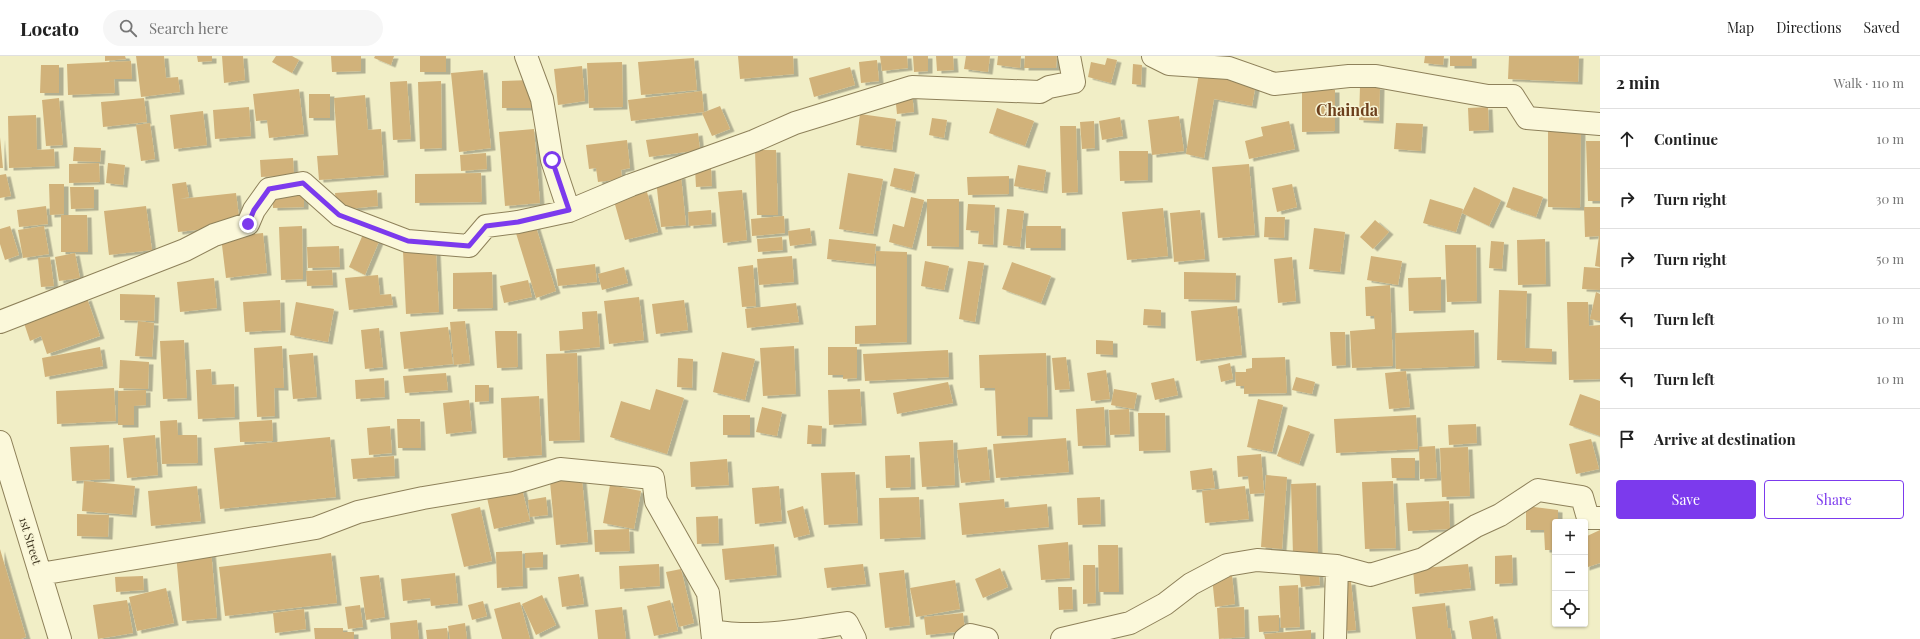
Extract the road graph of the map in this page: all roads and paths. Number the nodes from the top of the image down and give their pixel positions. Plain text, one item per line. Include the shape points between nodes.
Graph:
1 (526, 56) edge
2 (1070, 56) edge
3 (1153, 56) edge
4 (1600, 124) edge
5 (569, 210) junction
6 (0, 322) edge
7 (0, 442) edge
8 (1600, 497) edge
9 (1594, 518) edge
10 (1337, 566) junction
11 (40, 574) junction
12 (713, 635) edge
13 (60, 639) edge
14 (855, 639) edge
15 (965, 639) edge
16 (987, 639) edge
17 (1062, 639) edge
18 (1335, 639) edge

1 - 5 street via 542,99 552,160
2 - 5 street via 1074,82 1049,87 1040,92 912,86 795,123 754,141 631,184
3 - 4 street via 1169,64 1229,68 1274,84 1349,76 1376,76 1488,96 1513,96 1527,118
5 - 6 street via 518,222 486,226 469,246 408,241 339,215 303,183 269,189 254,210 248,224 214,234 185,250
7 - 11 street, 1st Street
8 - 9 street
9 - 10 street via 1582,497 1538,490 1423,559 1370,575
10 - 17 street via 1257,560 1227,565 1191,584 1165,604 1130,623
10 - 18 street
11 - 12 street via 316,528 358,512 514,483 560,469 654,478 656,502 708,593
11 - 13 street, 1st Street
12 - 14 street via 782,634 847,623
15 - 16 street via 970,635

